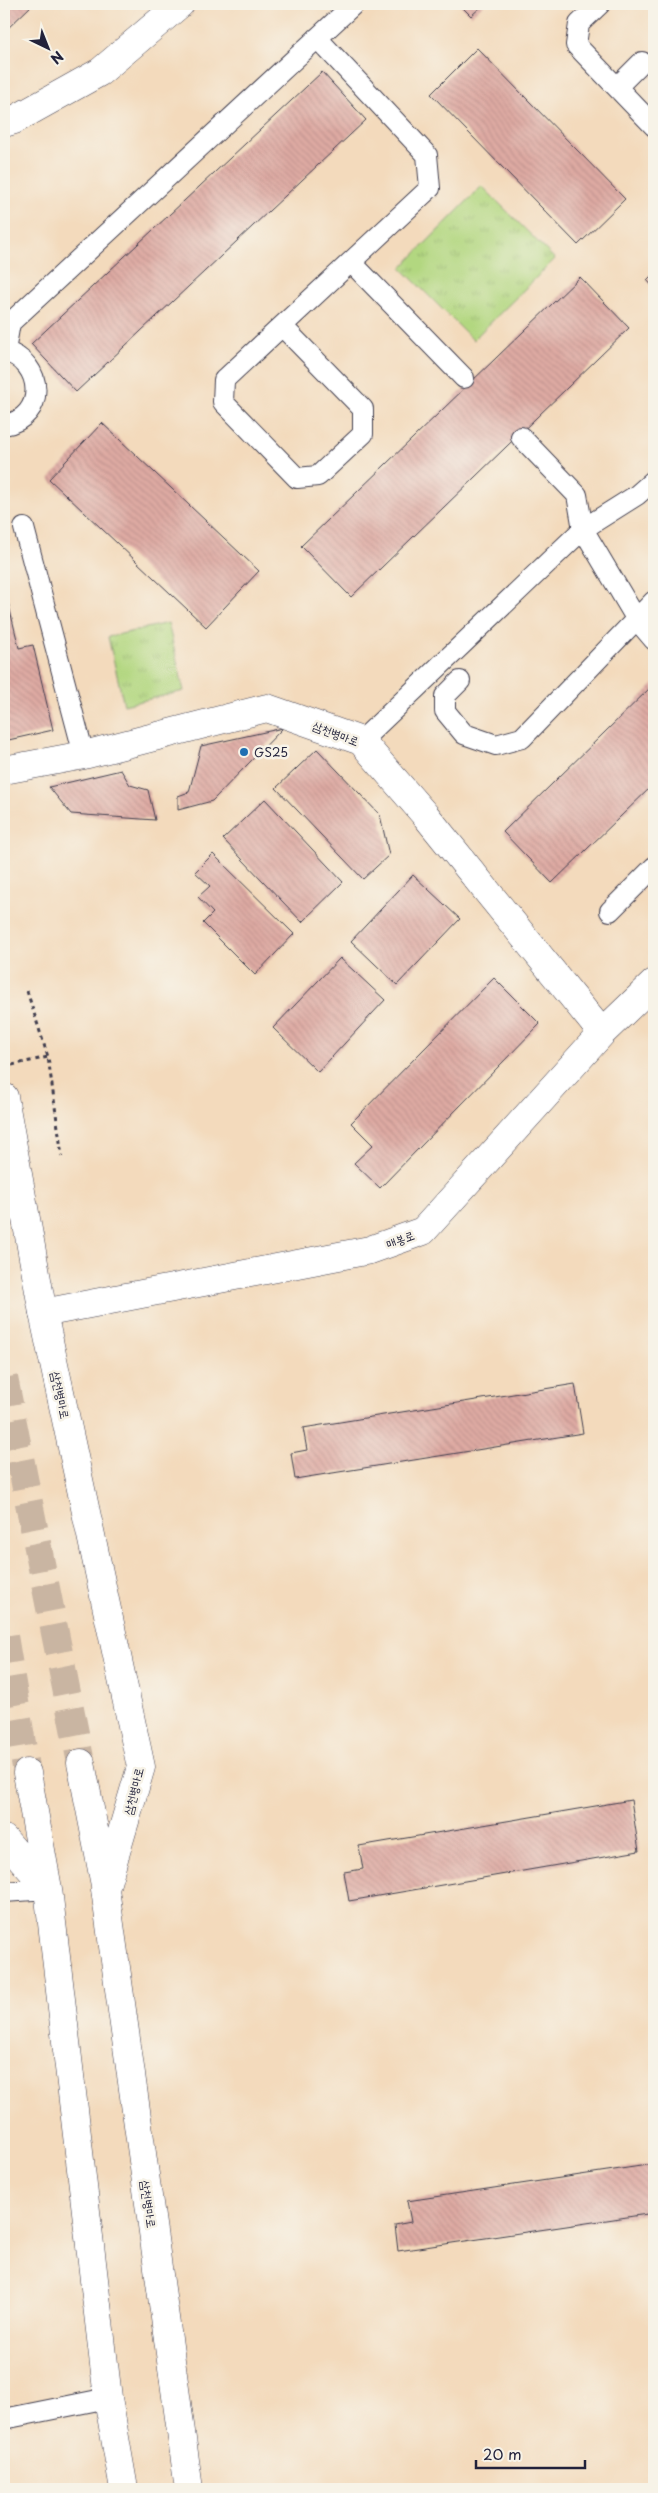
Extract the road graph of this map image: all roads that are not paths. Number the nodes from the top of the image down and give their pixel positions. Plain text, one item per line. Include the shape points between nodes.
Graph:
1 (180, 4) edge
2 (354, 4) edge
3 (600, 4) edge
4 (317, 38) junction
5 (642, 62) dead end
6 (617, 87) junction
7 (4, 123) edge
8 (654, 126) edge
9 (351, 262) junction
10 (282, 326) junction
11 (4, 351) edge
12 (464, 378) dead end
13 (4, 425) edge
14 (521, 437) dead end
15 (654, 480) edge
16 (24, 528) dead end
17 (583, 529) junction
18 (654, 601) edge
19 (637, 620) junction
20 (654, 640) edge
21 (460, 681) dead end
22 (361, 741) junction
23 (84, 755) junction
24 (4, 770) edge
25 (654, 867) edge
26 (610, 911) dead end
27 (654, 983) edge
28 (602, 1033) junction
29 (4, 1097) edge
30 (43, 1313) junction
31 (81, 1764) tunnel mouth
32 (28, 1773) tunnel mouth
33 (4, 1839) edge
34 (48, 1889) junction
35 (105, 1889) junction
36 (4, 1892) edge
37 (108, 2398) junction
38 (4, 2419) edge
39 (124, 2489) edge
40 (189, 2489) edge

1 - 7 main road via 100,72
2 - 4 lane
3 - 6 lane via 579,24 576,45
4 - 9 lane via 427,155 430,188
4 - 11 lane via 10,323
5 - 6 lane
6 - 8 lane
9 - 10 lane
9 - 12 lane
10 - 10 lane via 224,380 223,402 297,478 318,476 363,434 364,409
11 - 13 lane via 27,364 34,375 36,387 28,411 18,420
14 - 17 lane via 578,495
15 - 17 lane via 637,495
16 - 23 lane
17 - 19 lane
17 - 22 lane
18 - 19 lane
19 - 20 lane
19 - 21 lane via 522,738 496,744 464,734 445,711 445,696
22 - 23 main road, 삼천병마로 via 267,708
22 - 28 main road, 삼천병마로
23 - 24 main road, 삼천병마로
25 - 26 lane
27 - 28 main road, 매봉로
28 - 30 main road, 매봉로 via 423,1231 370,1250
29 - 30 main road, 삼천병마로
30 - 35 main road, 삼천병마로 via 141,1767
31 - 35 main road
32 - 34 main road
33 - 34 main road
34 - 36 lane
34 - 37 main road
35 - 40 main road, 삼천병마로
37 - 38 lane
37 - 39 main road

